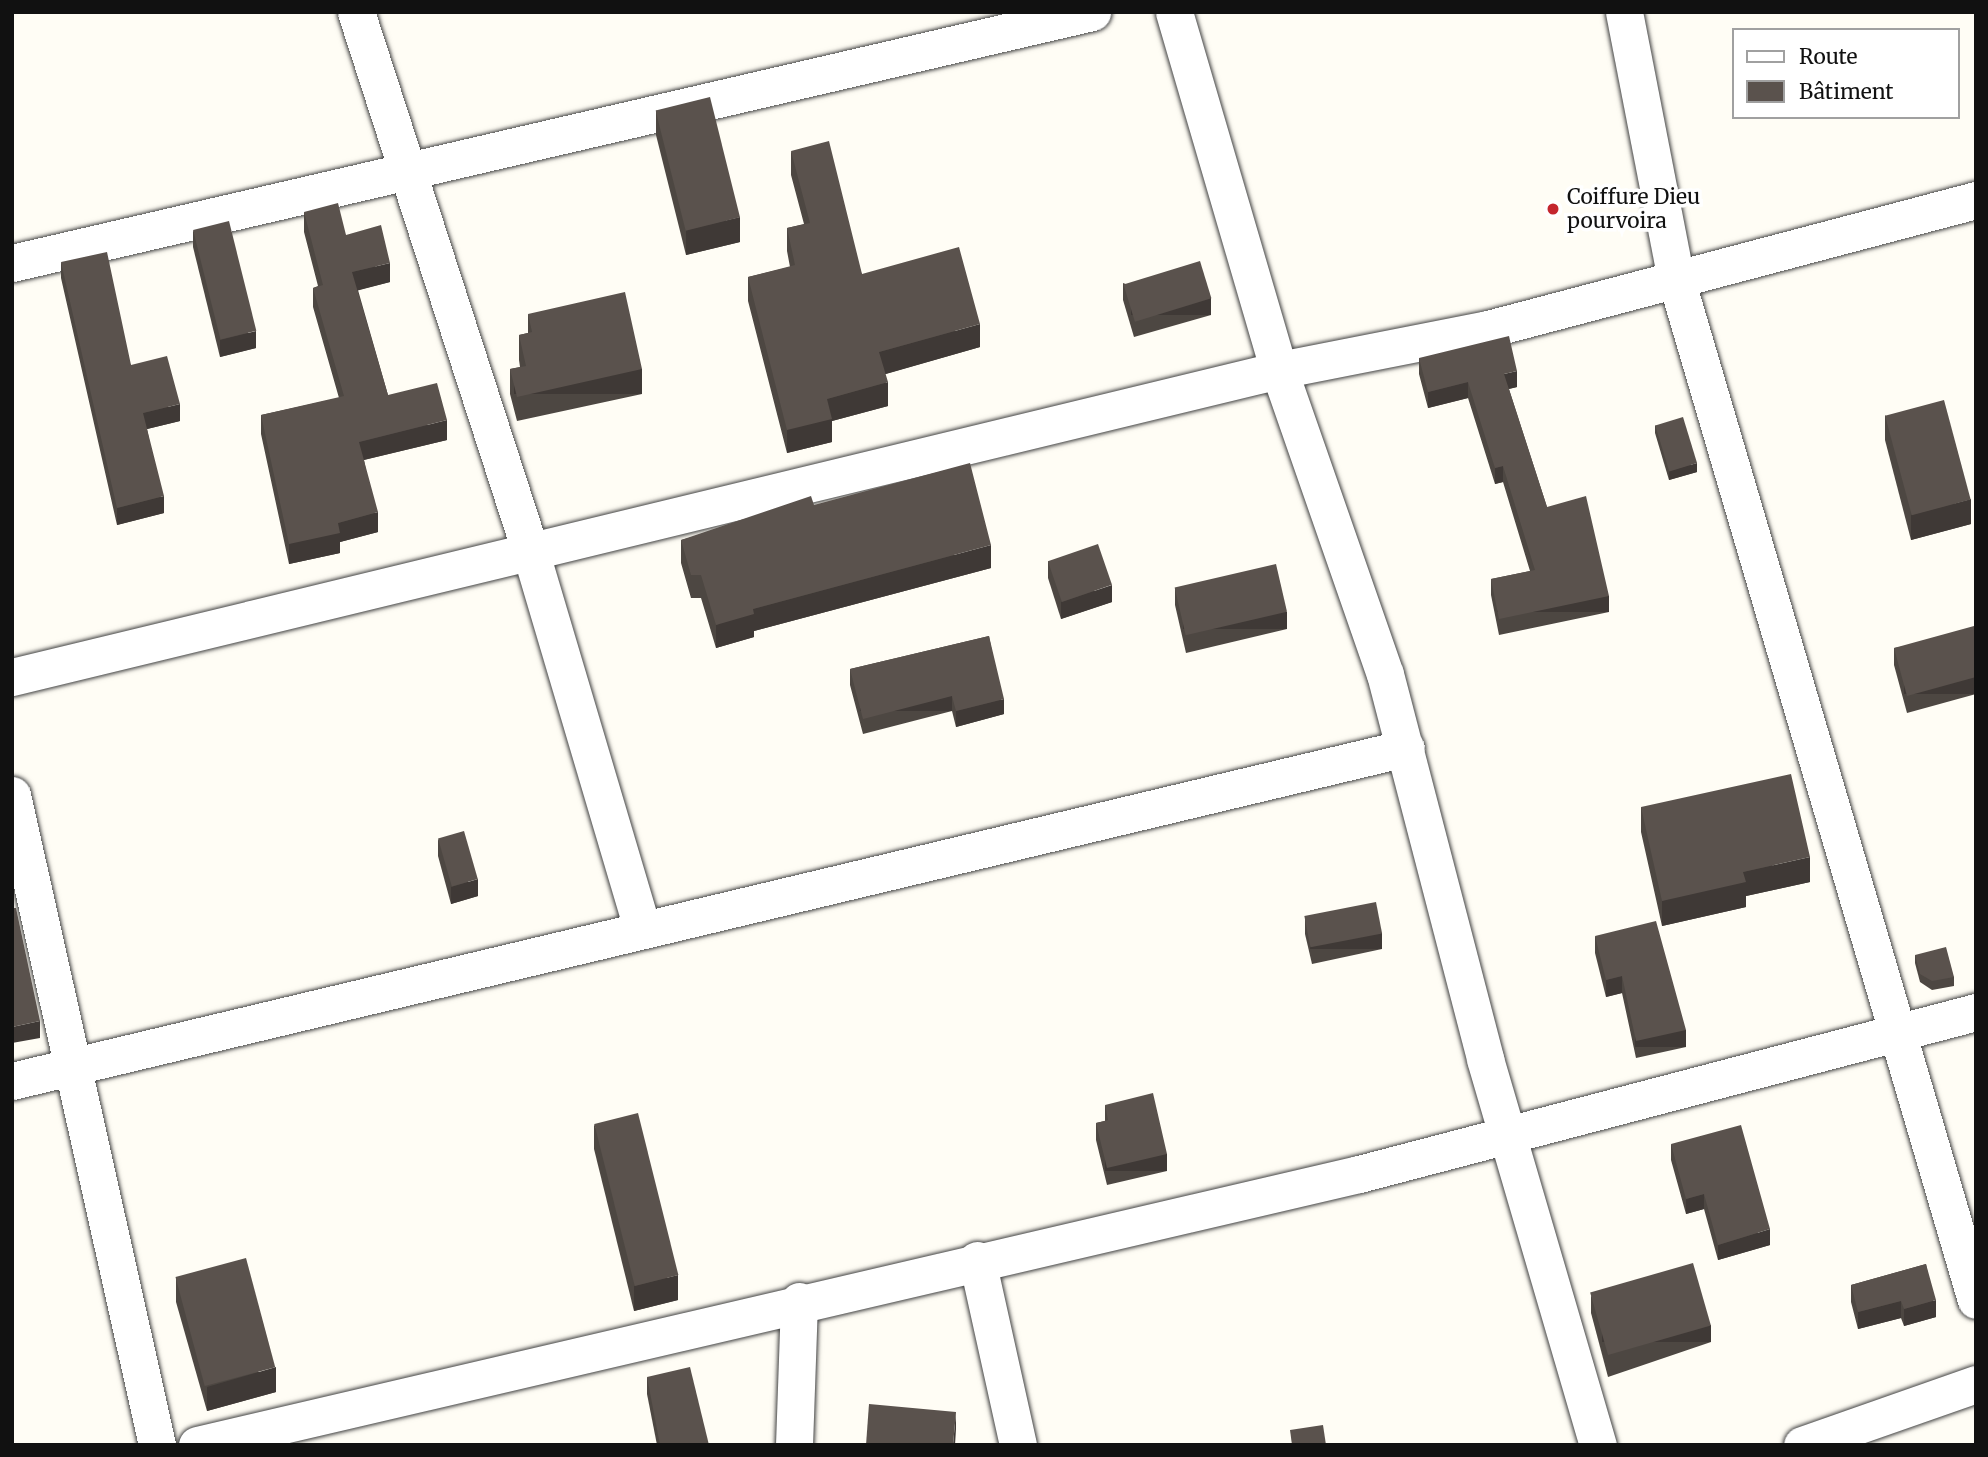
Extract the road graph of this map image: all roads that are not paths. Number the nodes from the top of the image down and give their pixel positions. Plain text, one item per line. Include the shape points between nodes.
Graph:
1 (356, 12) edge
2 (1092, 12) edge
3 (1174, 12) edge
4 (1624, 12) edge
5 (408, 173) junction
6 (1976, 200) edge
7 (12, 263) edge
8 (1676, 279) junction
9 (1279, 370) junction
10 (530, 550) junction
11 (12, 677) edge
12 (1406, 748) junction
13 (12, 795) edge
14 (642, 928) junction
15 (1976, 1012) edge
16 (1897, 1028) junction
17 (75, 1069) junction
18 (12, 1081) edge
19 (1506, 1132) junction
20 (977, 1260) junction
21 (1976, 1300) edge
22 (799, 1301) junction
23 (1976, 1384) edge
24 (157, 1445) edge
25 (197, 1445) edge
26 (794, 1445) edge
27 (1018, 1445) edge
28 (1598, 1445) edge
29 (1802, 1445) edge

1 - 5 street
2 - 5 street
3 - 9 street
4 - 8 street
5 - 7 street
5 - 10 street
6 - 8 street
8 - 9 street via 1488,329
8 - 16 street
9 - 10 street
9 - 12 street via 1355,577
10 - 11 street
10 - 14 street
12 - 14 street
12 - 19 street
13 - 17 street
14 - 17 street
15 - 16 street
16 - 19 street
16 - 21 street
17 - 18 street
17 - 24 street
19 - 20 street via 1346,1177
19 - 28 street
20 - 22 street
20 - 27 street
22 - 25 street
22 - 26 street
23 - 29 street

